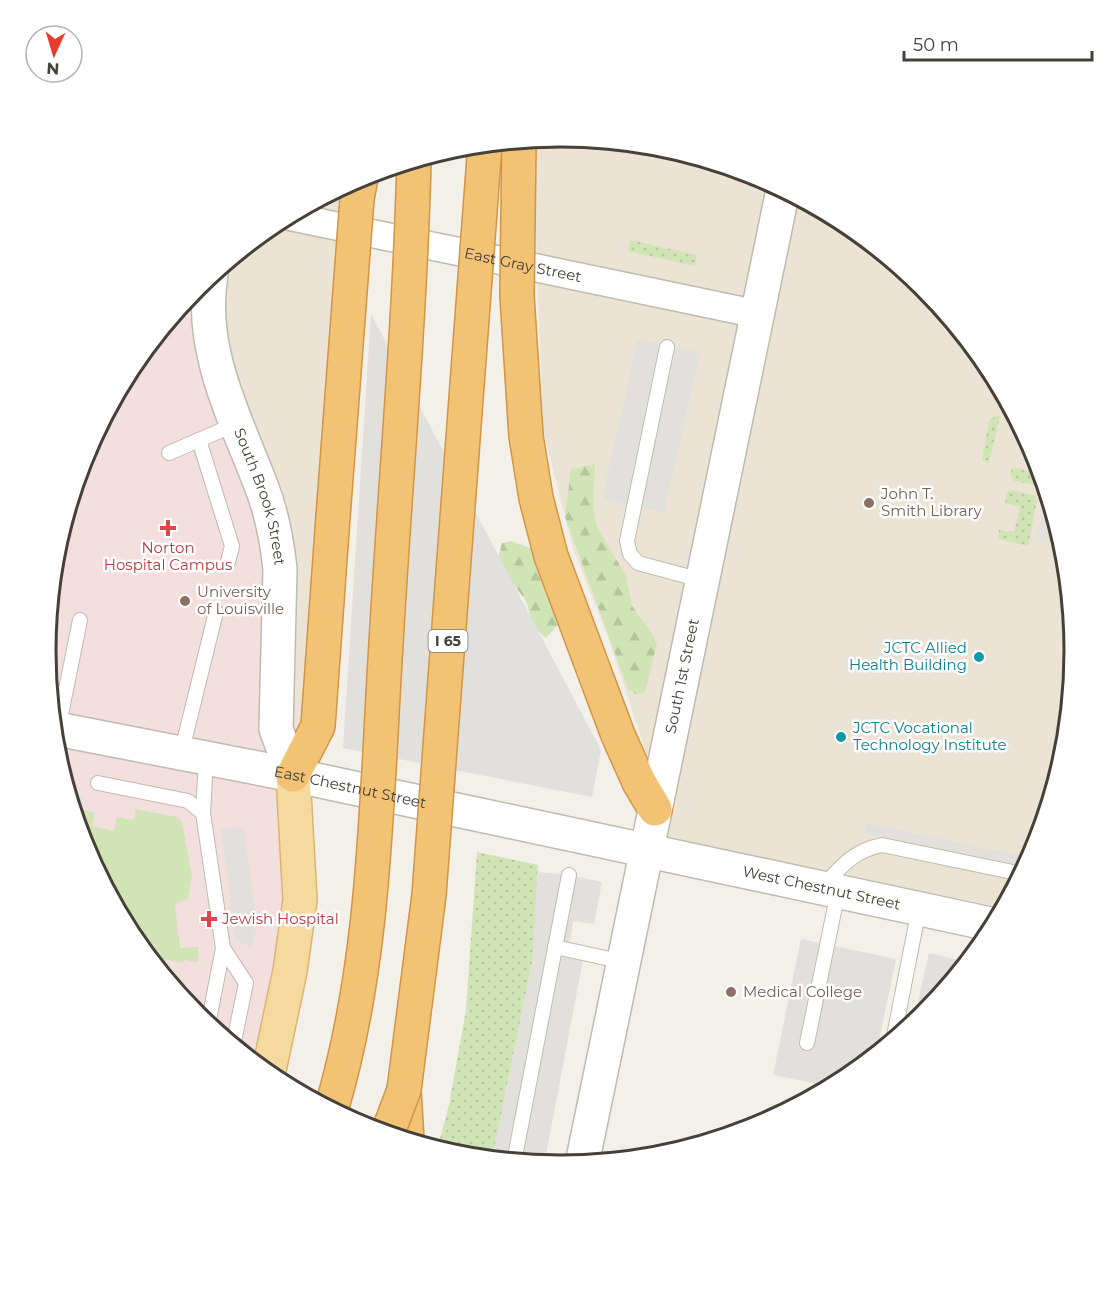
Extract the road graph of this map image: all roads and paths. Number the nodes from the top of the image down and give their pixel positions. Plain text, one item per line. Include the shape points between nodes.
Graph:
1 (519, 149) edge
2 (484, 153) edge
3 (414, 169) edge
4 (359, 189) edge
5 (781, 198) edge
6 (302, 219) edge
7 (210, 288) edge
8 (757, 314) junction
9 (667, 347) dead end
10 (236, 424) junction
11 (199, 440) junction
12 (170, 453) dead end
13 (228, 562) dead end
14 (701, 580) junction
15 (216, 612) dead end
16 (80, 620) dead end
17 (59, 709) edge
18 (62, 729) edge
19 (193, 757) junction
20 (293, 775) junction
21 (98, 783) dead end
22 (655, 809) junction
23 (203, 813) junction
24 (648, 852) junction
25 (1013, 872) edge
26 (569, 875) dead end
27 (830, 890) junction
28 (919, 909) junction
29 (985, 923) edge
30 (555, 947) junction
31 (223, 948) junction
32 (624, 962) junction
33 (210, 1015) edge
34 (895, 1029) edge
35 (235, 1037) edge
36 (807, 1043) dead end
37 (270, 1064) edge
38 (404, 1090) junction
39 (333, 1102) edge
40 (390, 1126) edge
41 (407, 1132) edge
42 (516, 1154) edge
43 (584, 1155) edge

1 - 22 highway, bridge via 517,296 526,436 536,498 551,556 618,735
2 - 38 highway, I 65, bridge via 429,895
3 - 39 highway, bridge via 408,329 370,896 360,981 344,1068
4 - 20 highway, bridge via 318,726
5 - 8 street, South 1st Street
6 - 8 street, East Gray Street
7 - 10 street, South Brook Street via 208,329
8 - 14 street, South 1st Street
9 - 14 lane via 627,540 630,554 638,563
10 - 11 lane
10 - 20 street, South Brook Street via 263,489 277,542 280,569 276,729
11 - 12 lane
11 - 13 lane via 232,546
14 - 22 street, South 1st Street
15 - 19 lane
16 - 17 lane
18 - 19 street, East Chestnut Street
19 - 20 street, East Chestnut Street
19 - 23 lane
20 - 24 street, East Chestnut Street
20 - 37 main road, South Brook Street via 300,900
21 - 23 lane via 188,801
22 - 24 street, South 1st Street
23 - 31 lane
24 - 27 street, West Chestnut Street
24 - 32 street, South 1st Street
25 - 27 lane via 882,845 864,849 845,862
26 - 30 lane
27 - 28 street, West Chestnut Street
27 - 36 lane
28 - 29 street, West Chestnut Street
28 - 34 lane
30 - 32 lane
30 - 42 lane
31 - 33 lane
31 - 35 lane via 246,983
32 - 43 street, South 1st Street
38 - 40 highway, I 65, bridge
38 - 41 highway

